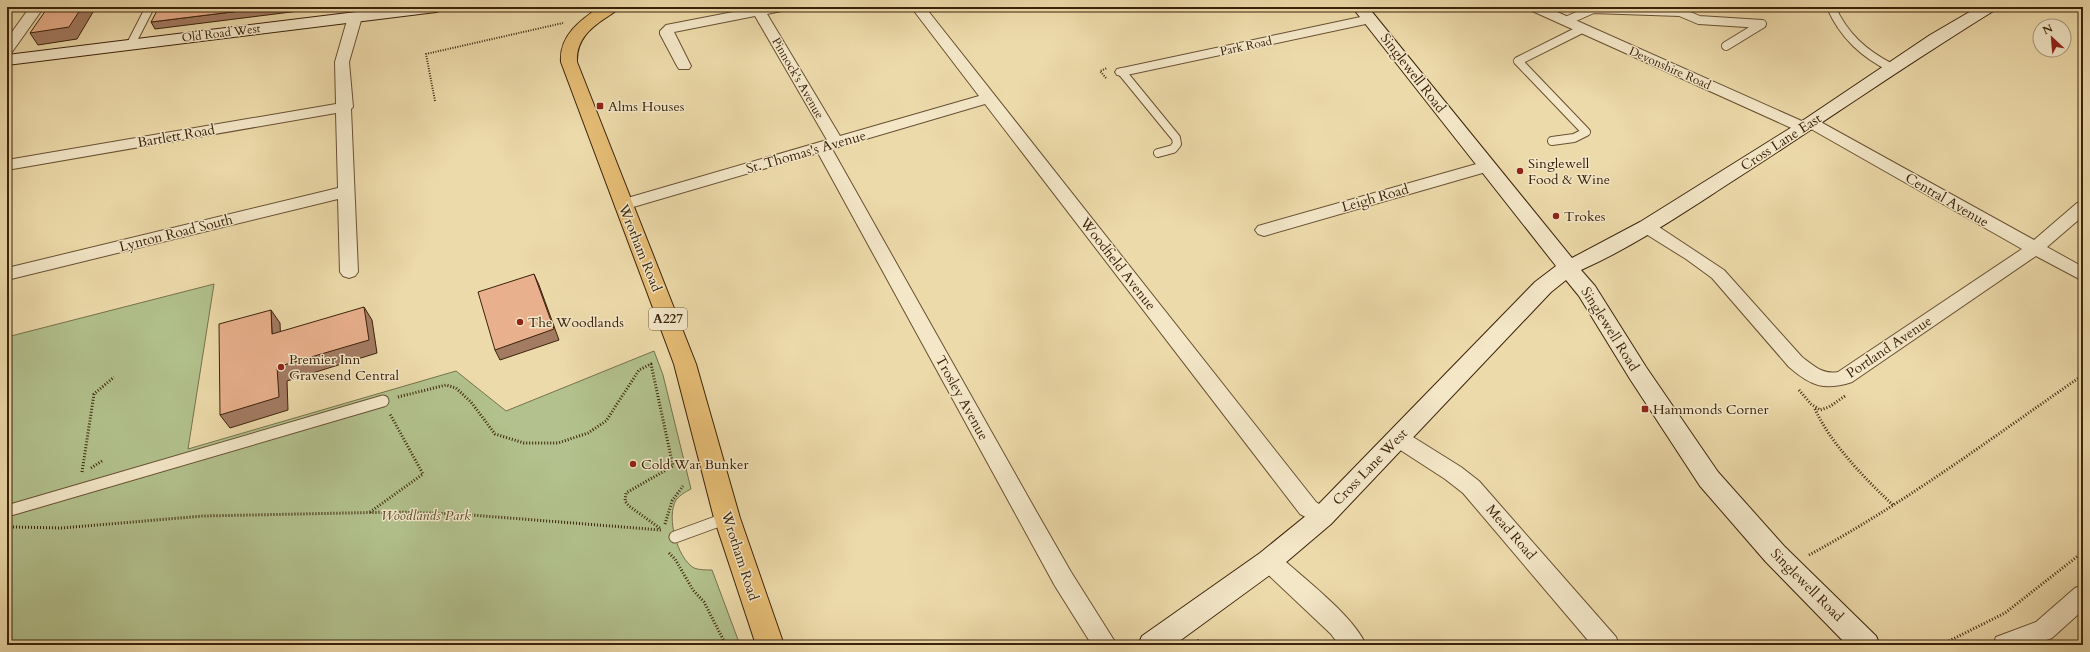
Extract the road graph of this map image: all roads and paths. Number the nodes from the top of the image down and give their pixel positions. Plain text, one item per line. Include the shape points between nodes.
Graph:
1 (37, 7) edge
2 (150, 7) edge
3 (436, 7) edge
4 (781, 7) edge
5 (918, 7) edge
6 (1535, 7) edge
7 (1831, 7) edge
8 (1989, 7) edge
9 (607, 8) edge
10 (406, 9) edge
11 (759, 12) junction
12 (1365, 13) edge
13 (355, 17) junction
14 (568, 21) dead end
15 (1566, 21) junction
16 (1582, 29) junction
17 (131, 44) junction
18 (1726, 46) dead end
19 (7, 50) edge
20 (7, 60) edge
21 (684, 66) dead end
22 (1892, 68) junction
23 (1122, 72) joint
24 (989, 98) junction
25 (434, 101) dead end
26 (345, 107) junction
27 (1808, 125) junction
28 (1552, 141) dead end
29 (830, 146) junction
30 (1158, 153) dead end
31 (7, 165) edge
32 (1487, 166) junction
33 (345, 192) junction
34 (623, 205) junction
35 (2083, 207) edge
36 (1647, 227) junction
37 (1264, 230) dead end
38 (2034, 249) junction
39 (1569, 267) junction
40 (349, 272) dead end
41 (7, 274) edge
42 (2083, 275) edge
43 (2083, 375) edge
44 (114, 377) dead end
45 (1795, 384) dead end
46 (1851, 392) dead end
47 (382, 401) junction
48 (1815, 408) junction
49 (1398, 438) junction
50 (683, 486) dead end
51 (79, 490) junction
52 (1894, 506) junction
53 (7, 512) edge
54 (370, 512) junction
55 (727, 518) junction
56 (1322, 518) junction
57 (7, 527) edge
58 (663, 530) junction
59 (676, 537) dead end
60 (667, 551) dead end
61 (2083, 552) edge
62 (1806, 556) dead end
63 (1269, 561) junction
64 (2083, 595) edge
65 (726, 645) edge
66 (770, 645) edge
67 (1105, 645) edge
68 (1152, 645) edge
69 (1354, 645) edge
70 (1607, 645) edge
71 (1866, 645) edge
72 (1941, 645) edge
73 (2005, 645) edge

1 - 19 street
2 - 17 lane
3 - 10 street, Old Road West
4 - 11 street
5 - 24 street, Woodfield Avenue
6 - 15 street, Devonshire Road
7 - 22 lane via 1856,45 1865,54
8 - 22 street, Cross Lane East
9 - 34 main road, Wrotham Road / A227 via 574,38 568,47 568,58
10 - 13 street, Old Road West
11 - 21 street via 671,28 667,34
11 - 29 street, Pinnock's Avenue
12 - 23 street, Park Road
12 - 32 street, Singlewell Road
13 - 17 street, Old Road West
13 - 26 street via 342,62
14 - 25 path via 426,54
15 - 16 street, Devonshire Road
15 - 18 lane via 1593,9 1680,12 1699,20 1762,24
16 - 27 street, Devonshire Road
16 - 28 lane via 1518,61 1586,132 1574,138
17 - 20 street, Old Road West
22 - 27 street, Cross Lane East
23 - 30 lane via 1176,138 1177,144 1173,149
24 - 29 street, St. Thomas's Avenue
24 - 56 street, Woodfield Avenue via 1308,508
26 - 31 street, Bartlett Road
26 - 33 street
27 - 36 street, Cross Lane East
27 - 38 street, Central Avenue
29 - 34 street, St. Thomas's Avenue
29 - 67 street, Trosley Avenue via 1039,537
32 - 37 street, Leigh Road
32 - 39 street, Singlewell Road
33 - 40 street
33 - 41 street, Lynton Road South
34 - 55 main road, Wrotham Road / A227 via 685,364
35 - 38 street, Portland Avenue
36 - 38 street, Portland Avenue via 1718,274 1735,290 1802,368 1820,379 1832,381 1845,377
36 - 39 street, Cross Lane East
38 - 42 street, Central Avenue
39 - 49 street, Cross Lane West via 1543,287
39 - 71 street, Singlewell Road via 1595,302 1638,373 1709,479 1775,554
43 - 52 path
44 - 51 path via 92,398
45 - 48 path
46 - 48 path via 1826,410
47 - 51 lane
47 - 54 path via 423,474
47 - 58 path via 451,386 471,402 495,434 524,443 558,443 588,433 606,421 639,370 651,364 673,466 632,488 626,493 625,501 628,506
48 - 52 path via 1816,415 1832,435 1882,496
49 - 56 street, Cross Lane West
49 - 70 street, Mead Road via 1471,486
50 - 58 path via 672,501
51 - 53 lane
52 - 62 path via 1850,534
54 - 57 path via 203,516 62,528
54 - 58 path via 459,514
55 - 59 lane
55 - 66 main road, Wrotham Road / A227
56 - 63 street, Cross Lane West
60 - 65 path via 704,602
61 - 72 path via 2005,613
63 - 68 street, Cross Lane West
63 - 69 street via 1339,626
64 - 73 street via 2044,630

